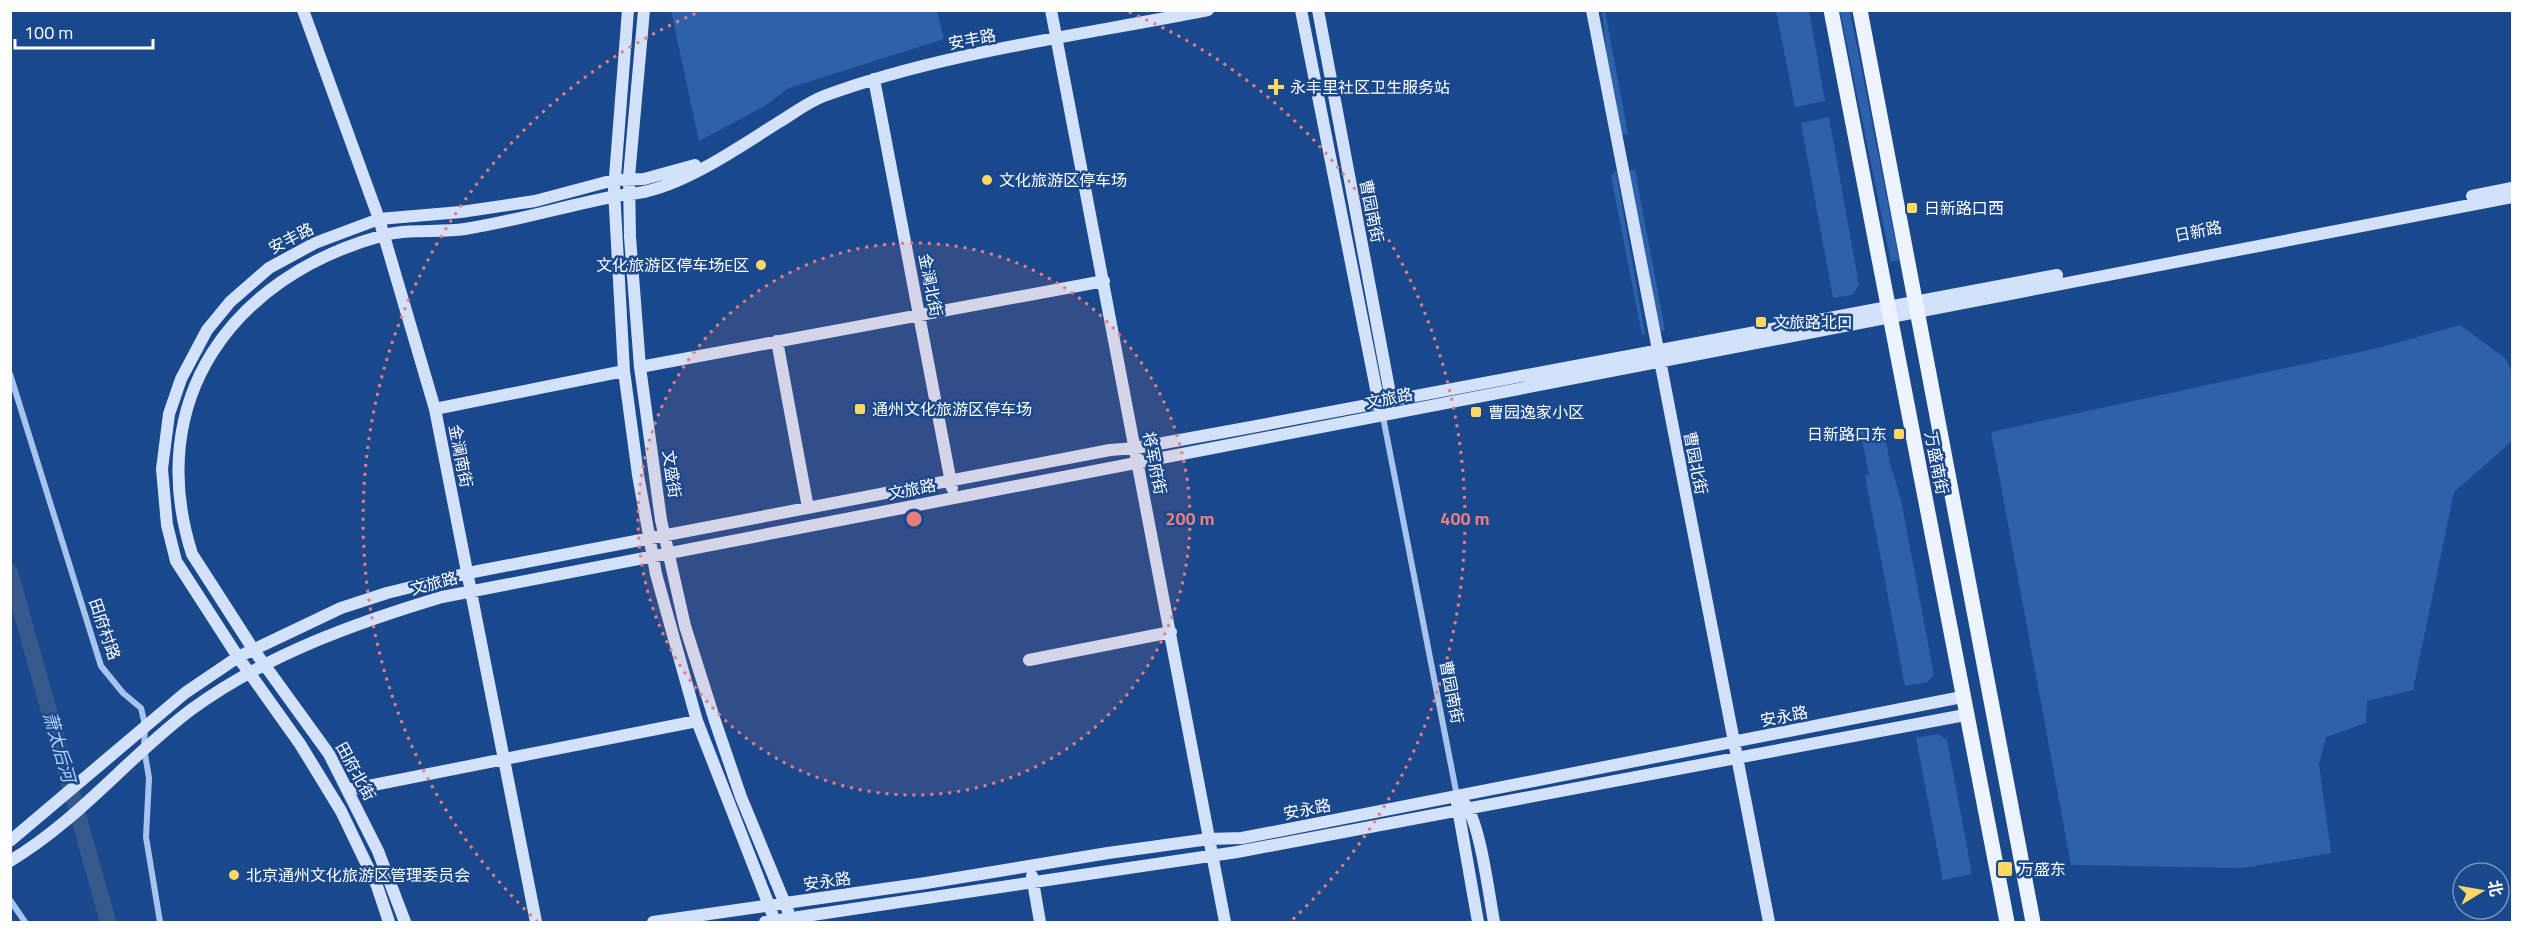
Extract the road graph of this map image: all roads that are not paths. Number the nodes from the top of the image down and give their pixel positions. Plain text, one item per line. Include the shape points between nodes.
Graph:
1 (303, 10) edge
2 (628, 10) edge
3 (644, 10) edge
4 (1051, 10) edge
5 (1208, 10) edge
6 (1301, 10) edge
7 (1318, 10) edge
8 (1592, 10) edge
9 (1831, 10) edge
10 (1860, 10) edge
11 (1057, 40) junction
12 (874, 79) junction
13 (756, 137) junction
14 (629, 177) junction
15 (614, 180) junction
16 (2512, 188) edge
17 (629, 194) junction
18 (614, 196) junction
19 (2512, 197) edge
20 (379, 219) junction
21 (383, 235) junction
22 (1104, 281) junction
23 (1916, 306) junction
24 (1890, 311) junction
25 (920, 314) junction
26 (777, 341) junction
27 (1657, 355) junction
28 (640, 367) junction
29 (624, 371) junction
30 (10, 374) edge
31 (1391, 399) junction
32 (1376, 402) junction
33 (435, 409) junction
34 (1383, 417) junction
35 (1137, 454) junction
36 (951, 482) junction
37 (954, 498) junction
38 (808, 508) junction
39 (665, 536) junction
40 (650, 539) junction
41 (668, 552) junction
42 (652, 555) junction
43 (468, 573) junction
44 (472, 590) junction
45 (1171, 632) junction
46 (253, 649) junction
47 (238, 657) junction
48 (1029, 660) dead end
49 (265, 664) junction
50 (250, 673) junction
51 (1962, 697) junction
52 (1965, 715) junction
53 (697, 721) junction
54 (145, 725) junction
55 (1735, 742) junction
56 (144, 748) junction
57 (1738, 757) junction
58 (503, 759) junction
59 (348, 790) junction
60 (1457, 796) junction
61 (1463, 810) junction
62 (1209, 839) junction
63 (10, 841) edge
64 (1212, 855) junction
65 (13, 860) edge
66 (1030, 866) junction
67 (1033, 883) junction
68 (10, 900) edge
69 (784, 904) junction
70 (768, 906) junction
71 (793, 920) edge
72 (25, 922) edge
73 (160, 922) edge
74 (389, 922) edge
75 (405, 922) edge
76 (536, 922) edge
77 (653, 922) edge
78 (773, 922) edge
79 (1040, 922) edge
80 (1225, 922) edge
81 (1478, 922) edge
82 (1494, 922) edge
83 (1768, 922) edge
84 (2007, 922) edge
85 (2033, 922) edge

1 - 20 main road, 金澜南街
2 - 15 main road, 文盛街
3 - 14 main road, 文盛街
4 - 11 main road, 将军府街
5 - 11 main road, 安丰路
6 - 32 main road, 曹园南街
7 - 31 main road, 曹园南街
8 - 27 main road, 曹园北街
9 - 24 main road, 万盛南街
10 - 23 main road, 万盛南街
11 - 12 main road, 安丰路
11 - 22 main road, 将军府街
12 - 13 main road, 安丰路 via 819,98
12 - 25 main road, 金澜北街
13 - 14 main road, 安丰路 via 704,163 644,179
13 - 17 main road, 安丰路 via 679,179
14 - 15 main road, 安丰路
14 - 17 main road, 文盛街
15 - 18 main road, 文盛街
15 - 20 main road, 安丰路 via 535,201
16 - 23 main road, 日新路
17 - 18 main road, 安丰路
17 - 28 main road, 文盛街
18 - 21 main road, 安丰路 via 548,214 462,230
18 - 29 main road, 文盛街
19 - 23 main road, 日新路
20 - 21 main road, 金澜南街
20 - 47 main road, 安丰路 via 299,250 242,290 202,338 174,396 165,432 162,470 171,543 177,561
21 - 33 main road, 金澜南街
21 - 46 main road, 安丰路 via 307,265 260,297 221,339 190,401 178,470 187,539 192,554
22 - 25 main road
22 - 35 main road, 将军府街
23 - 24 main road, 日新路
23 - 85 main road, 万盛南街
24 - 27 main road, 文旅路
24 - 51 main road, 万盛南街
25 - 26 main road
25 - 36 main road, 金澜北街
26 - 28 main road
26 - 38 main road
27 - 31 main road, 文旅路
27 - 34 main road, 文旅路
27 - 55 main road, 曹园北街
28 - 39 main road, 文盛街
29 - 33 main road
29 - 40 main road, 文盛街
30 - 54 street, 田府村路 via 101,666 141,708
31 - 32 main road, 文旅路
31 - 34 main road
32 - 34 main road, 曹园南街
32 - 35 main road, 文旅路
33 - 43 main road, 金澜南街
34 - 35 main road, 文旅路
34 - 60 street, 曹园南街
35 - 36 main road, 文旅路 via 1110,450
35 - 37 main road, 文旅路
35 - 45 main road, 将军府街
36 - 37 main road, 金澜北街
36 - 38 main road, 文旅路
37 - 41 main road, 文旅路
38 - 39 main road, 文旅路
39 - 40 main road, 文旅路
39 - 41 main road, 文盛街
40 - 42 main road, 文盛街
40 - 43 main road, 文旅路
41 - 42 main road, 文旅路
41 - 69 main road, 文盛街 via 685,626 715,721
42 - 44 main road, 文旅路
42 - 53 main road, 文盛街
43 - 44 main road, 金澜南街
43 - 46 main road, 文旅路 via 341,608
44 - 49 main road, 文旅路 via 349,627
44 - 58 main road, 金澜南街
45 - 48 main road
45 - 62 main road, 将军府街
46 - 47 main road, 文旅路
46 - 49 main road, 田府北街
47 - 50 main road, 田府北街
47 - 54 main road, 文旅路
49 - 50 main road, 文旅路
49 - 59 main road, 田府北街 via 329,754
50 - 56 main road, 文旅路 via 194,708
50 - 74 main road, 田府北街 via 341,811 373,877
51 - 52 main road, 万盛南街
51 - 55 main road, 安永路
52 - 57 main road, 安永路
52 - 84 main road, 万盛南街
53 - 58 main road
53 - 70 main road, 文盛街
54 - 56 street
54 - 63 main road, 文旅路
55 - 57 main road, 曹园北街
55 - 60 main road, 安永路
56 - 65 main road, 文旅路 via 81,808
56 - 73 street via 149,778 146,837
57 - 61 main road, 安永路
57 - 83 main road, 曹园北街
58 - 59 main road
58 - 76 main road, 金澜南街
59 - 75 main road, 田府北街 via 378,851
60 - 61 main road, 曹园南街
60 - 62 main road, 安永路 via 1242,838
61 - 64 main road, 安永路
61 - 81 main road, 曹园南街
61 - 82 main road, 曹园南街 via 1476,831
62 - 64 main road, 将军府街
62 - 66 main road, 安永路
64 - 67 main road, 安永路
64 - 80 main road, 将军府街
66 - 67 main road
66 - 69 main road, 安永路
67 - 71 main road, 安永路
67 - 79 main road
68 - 72 street
69 - 70 main road, 安永路
69 - 71 main road, 文盛街
70 - 77 main road, 安永路
70 - 78 main road, 文盛街
71 - 78 main road, 安永路

